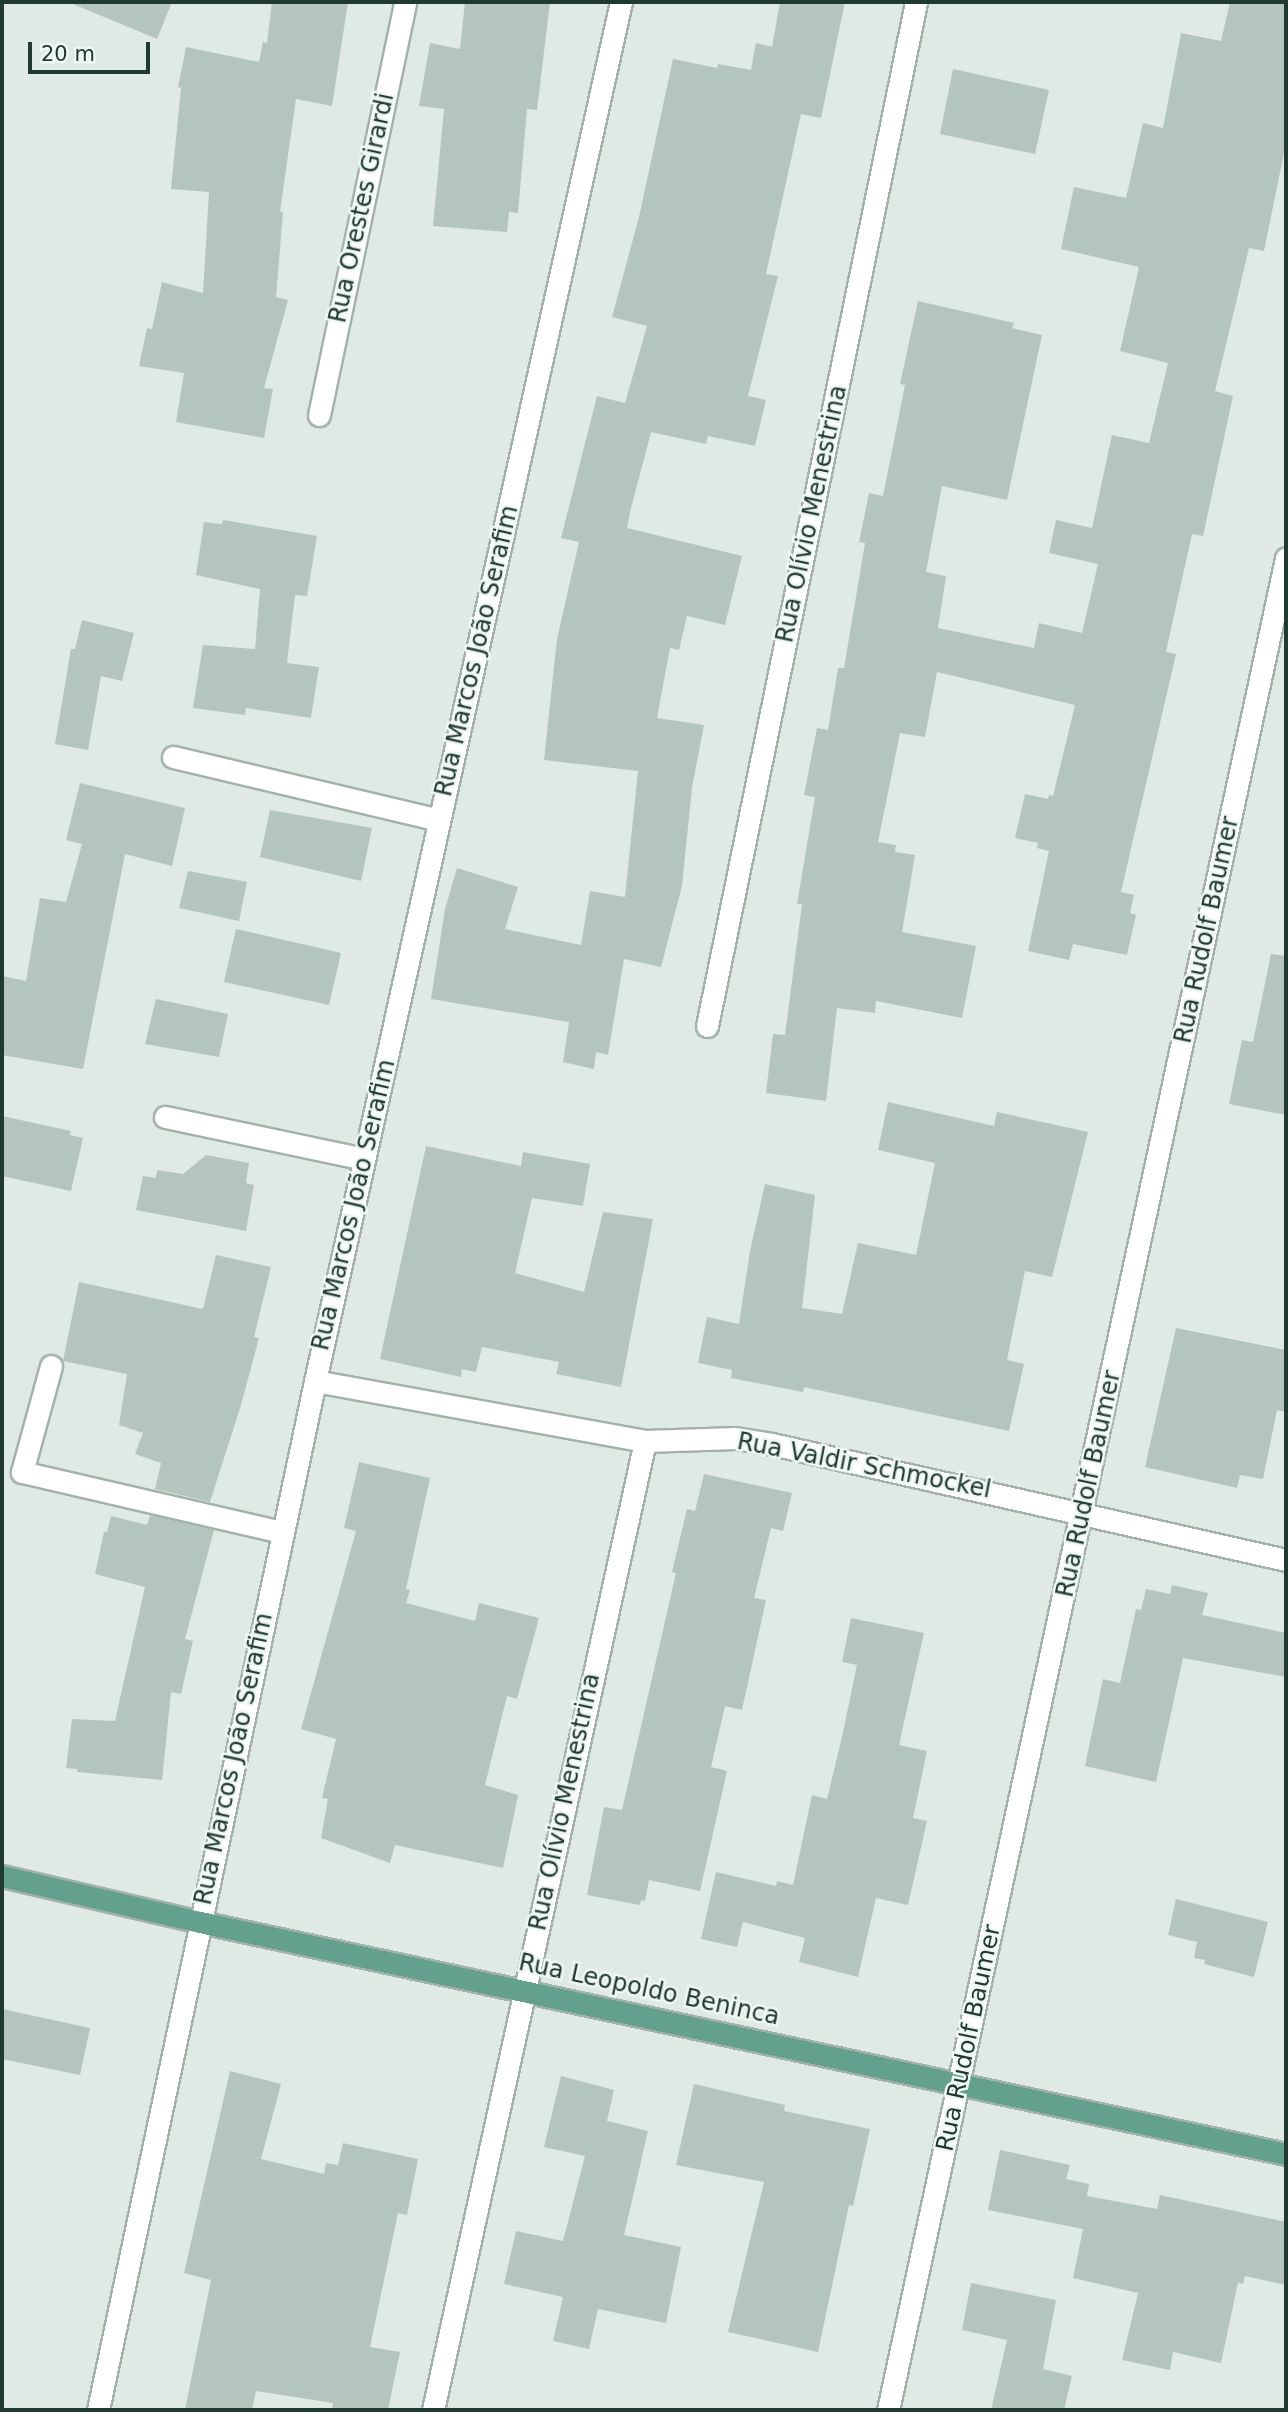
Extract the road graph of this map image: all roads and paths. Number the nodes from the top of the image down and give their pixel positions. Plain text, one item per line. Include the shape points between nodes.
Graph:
1 (405, 2) edge
2 (621, 2) edge
3 (916, 2) edge
4 (319, 415) dead end
5 (1286, 558) edge
6 (1281, 612) edge
7 (173, 757) dead end
8 (439, 820) junction
9 (708, 1026) dead end
10 (165, 1117) dead end
11 (364, 1159) junction
12 (51, 1366) dead end
13 (314, 1381) junction
14 (645, 1441) junction
15 (1083, 1512) junction
16 (282, 1532) junction
17 (1286, 1560) edge
18 (2, 1876) edge
19 (200, 1922) junction
20 (523, 1990) junction
21 (959, 2082) junction
22 (1286, 2154) edge
23 (98, 2410) edge
24 (433, 2410) edge
25 (888, 2410) edge

1 - 4 street, Rua Orestes Girardi
2 - 8 street, Rua Marcos João Serafim
3 - 9 street, Rua Olívio Menestrina
5 - 6 street, Rua Rudolf Baumer
6 - 15 street, Rua Rudolf Baumer
7 - 8 street
8 - 11 street, Rua Marcos João Serafim
10 - 11 street
11 - 13 street, Rua Marcos João Serafim
12 - 16 street via 22,1472
13 - 14 street, Rua Valdir Schmockel
13 - 16 street, Rua Marcos João Serafim
14 - 15 street, Rua Valdir Schmockel via 735,1438
14 - 20 street, Rua Olívio Menestrina
15 - 17 street, Rua Valdir Schmockel
15 - 21 street, Rua Rudolf Baumer
16 - 19 street, Rua Marcos João Serafim
18 - 19 main road, Rua Leopoldo Beninca
19 - 20 main road, Rua Leopoldo Beninca
19 - 23 street, Rua Marcos João Serafim
20 - 21 main road, Rua Leopoldo Beninca
20 - 24 street, Rua Olívio Menestrina
21 - 22 main road, Rua Leopoldo Beninca
21 - 25 street, Rua Rudolf Baumer

